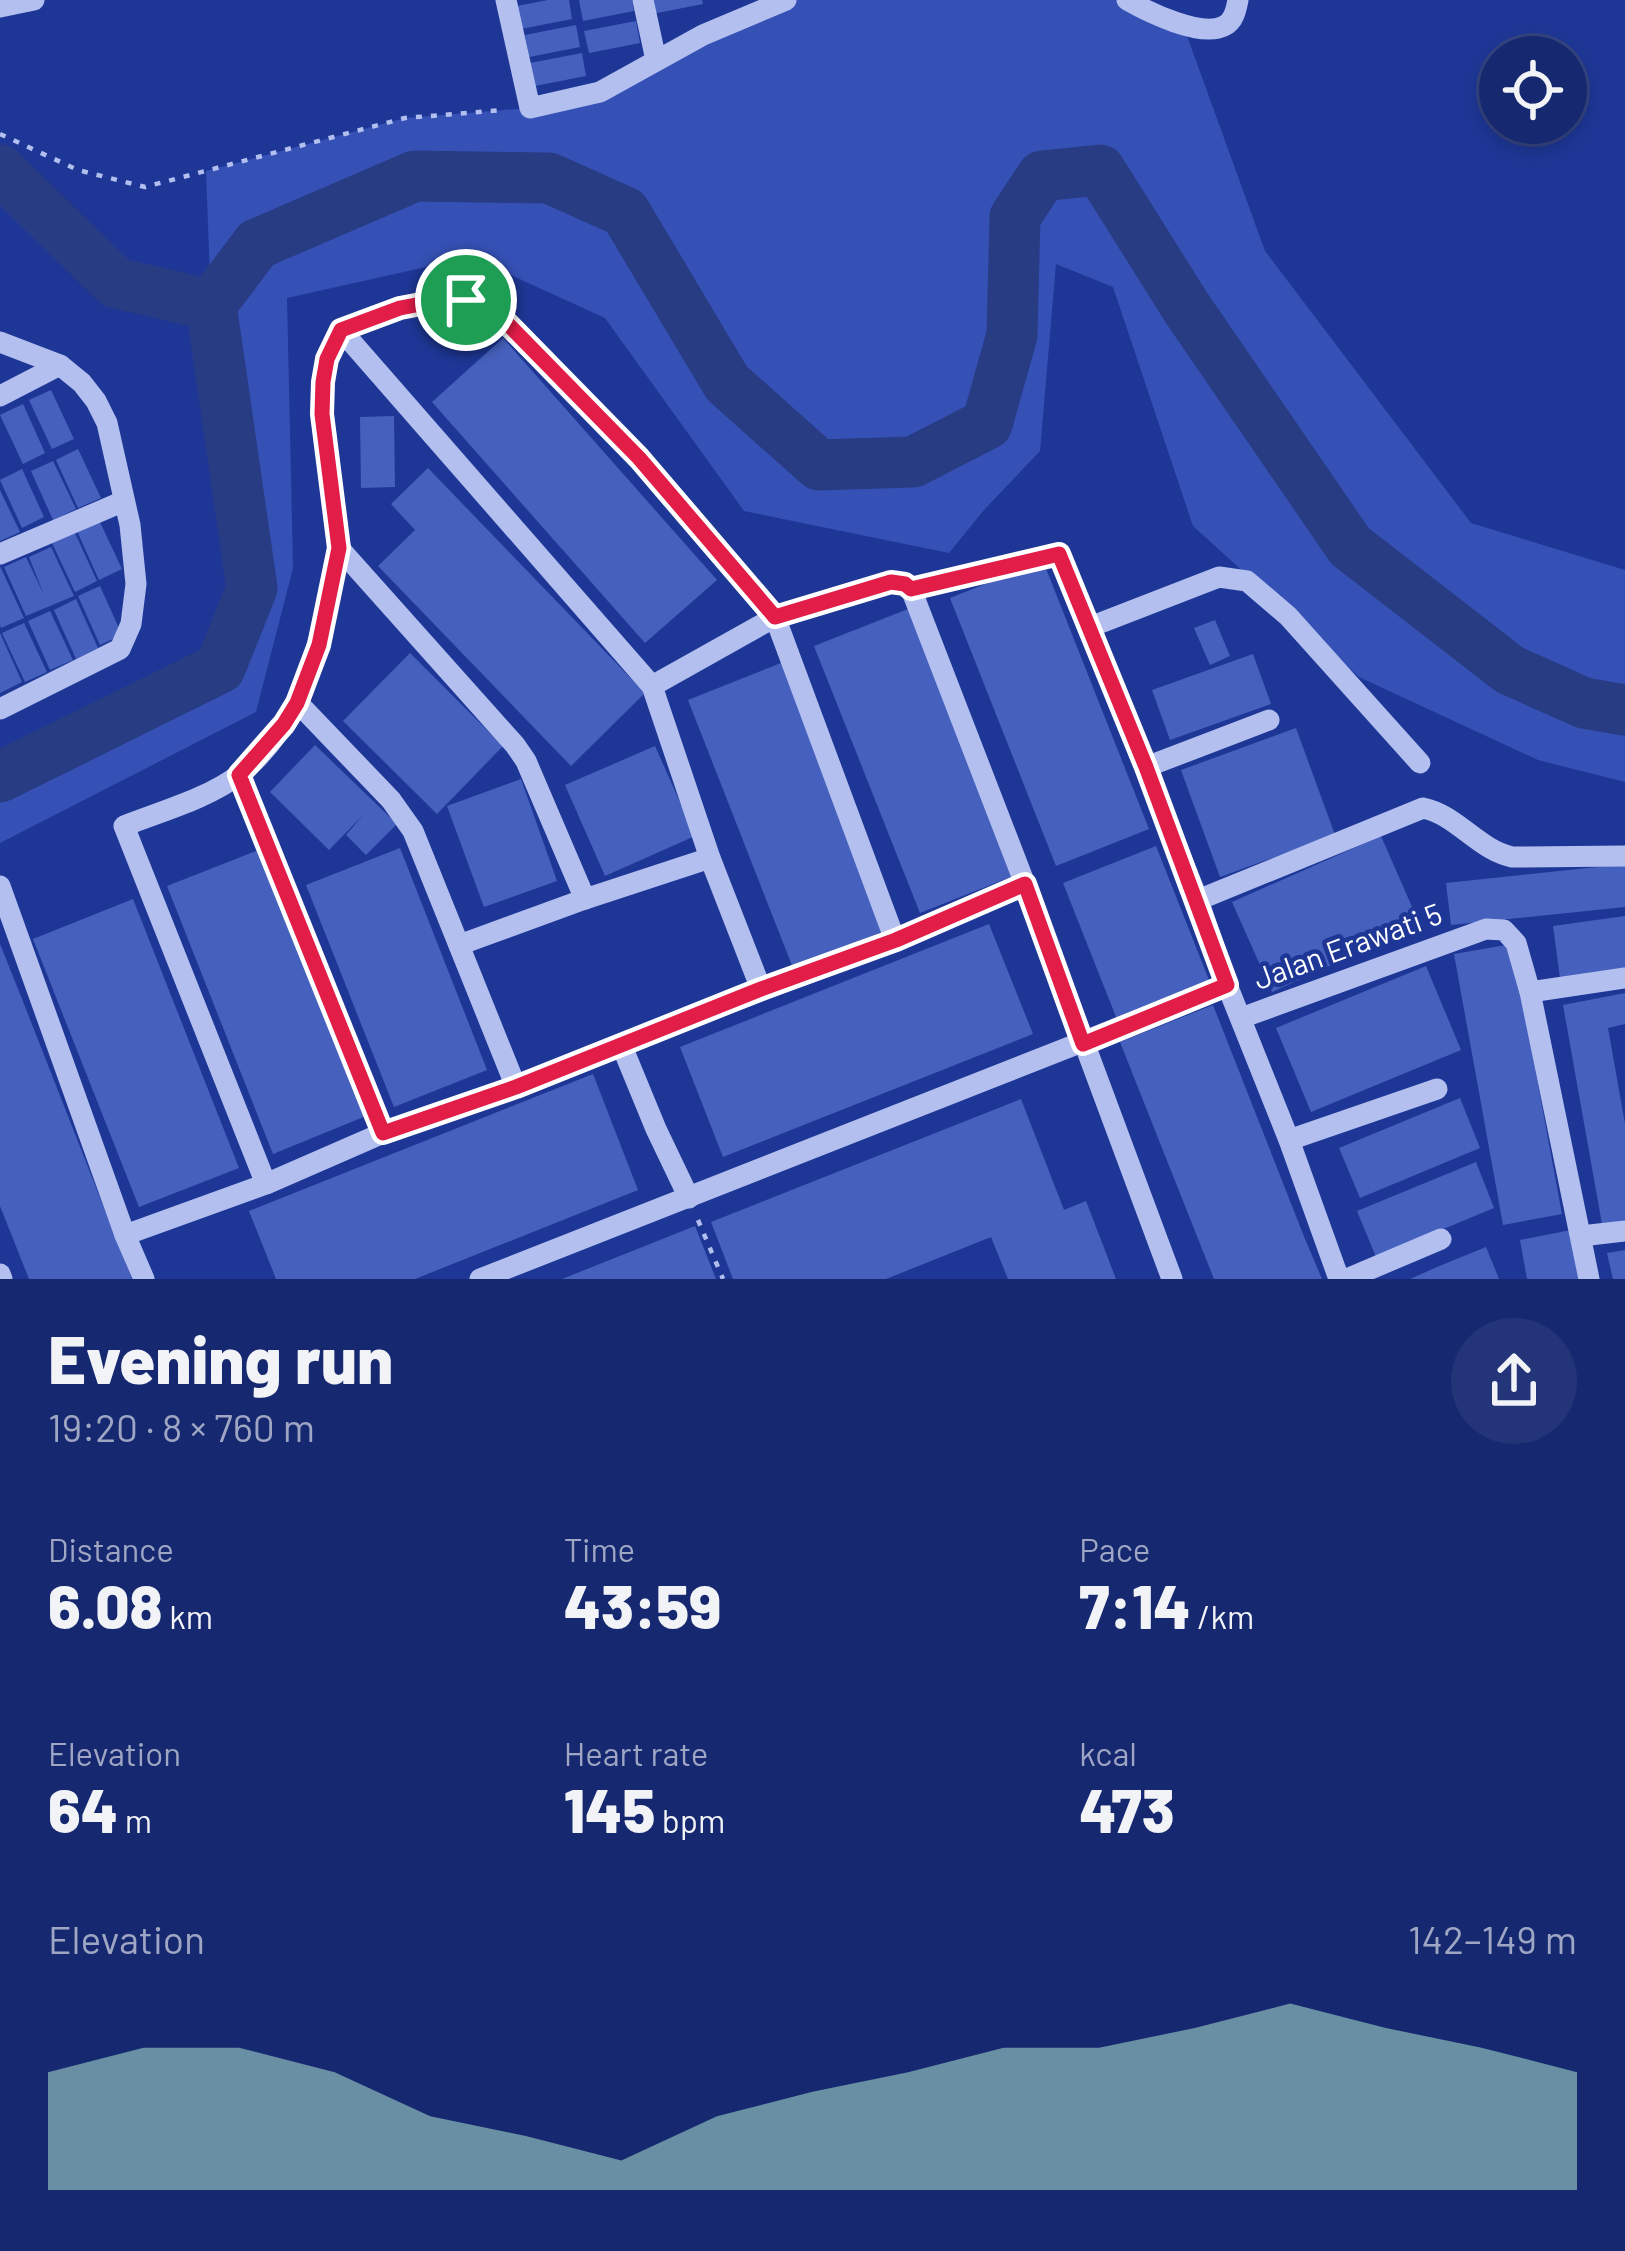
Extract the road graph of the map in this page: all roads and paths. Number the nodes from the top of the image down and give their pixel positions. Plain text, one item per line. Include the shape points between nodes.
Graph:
1 (34, 0) edge
2 (506, 0) edge
3 (643, 0) edge
4 (1127, 0) edge
5 (1178, 0) edge
6 (1238, 0) edge
7 (780, 1) edge
8 (0, 7) edge
9 (1183, 25) junction
10 (656, 60) junction
11 (530, 108) junction
12 (0, 134) edge
13 (341, 330) junction
14 (0, 341) edge
15 (60, 365) junction
16 (0, 396) edge
17 (124, 501) junction
18 (339, 548) junction
19 (0, 554) edge
20 (911, 589) junction
21 (775, 617) junction
22 (1090, 627) junction
23 (652, 686) junction
24 (297, 703) junction
25 (0, 709) edge
26 (1269, 720) dead end
27 (1420, 763) dead end
28 (1146, 767) junction
29 (239, 775) junction
30 (1625, 856) edge
31 (710, 858) junction
32 (1025, 884) junction
33 (0, 886) edge
34 (585, 899) junction
35 (1198, 899) junction
36 (896, 940) junction
37 (459, 945) junction
38 (1625, 978) edge
39 (1227, 985) junction
40 (761, 989) junction
41 (1530, 992) junction
42 (1241, 1018) junction
43 (621, 1044) junction
44 (1083, 1044) junction
45 (516, 1087) junction
46 (1437, 1088) dead end
47 (383, 1133) junction
48 (1289, 1139) junction
49 (266, 1184) junction
50 (689, 1198) junction
51 (1625, 1231) edge
52 (125, 1234) junction
53 (1581, 1236) junction
54 (1441, 1239) dead end
55 (144, 1279) edge
56 (480, 1279) edge
57 (723, 1279) edge
58 (1172, 1279) edge
59 (1343, 1279) edge
60 (1589, 1279) edge

1 - 8 street
2 - 11 street
3 - 10 street
4 - 9 street
5 - 9 street
6 - 9 street via 1222,28
7 - 10 street
10 - 11 street via 599,92
11 - 12 path via 405,118 145,187 78,170
13 - 18 street via 327,359 322,414
13 - 21 street via 448,299 499,315 639,458
13 - 23 street
14 - 15 street
15 - 16 street
15 - 17 street via 107,423
17 - 19 street
17 - 25 street via 136,584 125,641
18 - 24 street via 319,645
18 - 34 street via 515,745
20 - 21 street via 891,582
20 - 22 street via 1059,554
20 - 32 street
21 - 23 street
21 - 36 street
22 - 27 street via 1219,577 1247,581
22 - 28 street
23 - 31 street
24 - 29 street
24 - 37 street via 402,814
26 - 28 street
28 - 35 street
29 - 47 street
29 - 49 street via 124,826
30 - 35 street via 1496,854 1423,808
31 - 34 street
31 - 40 street
32 - 36 street
32 - 44 street
33 - 52 street
34 - 37 street
35 - 39 street
36 - 40 street
37 - 45 street
38 - 41 street
39 - 42 street
39 - 44 street
40 - 43 street
41 - 42 street, Jalan Erawati 5 via 1511,936 1495,928
41 - 53 street
42 - 48 street
43 - 45 street
43 - 50 street
44 - 50 street
44 - 58 street
45 - 47 street
46 - 48 street
47 - 49 street
48 - 59 street
49 - 52 street
50 - 56 street
50 - 57 path
51 - 53 street
52 - 55 street
53 - 60 street
54 - 59 street

